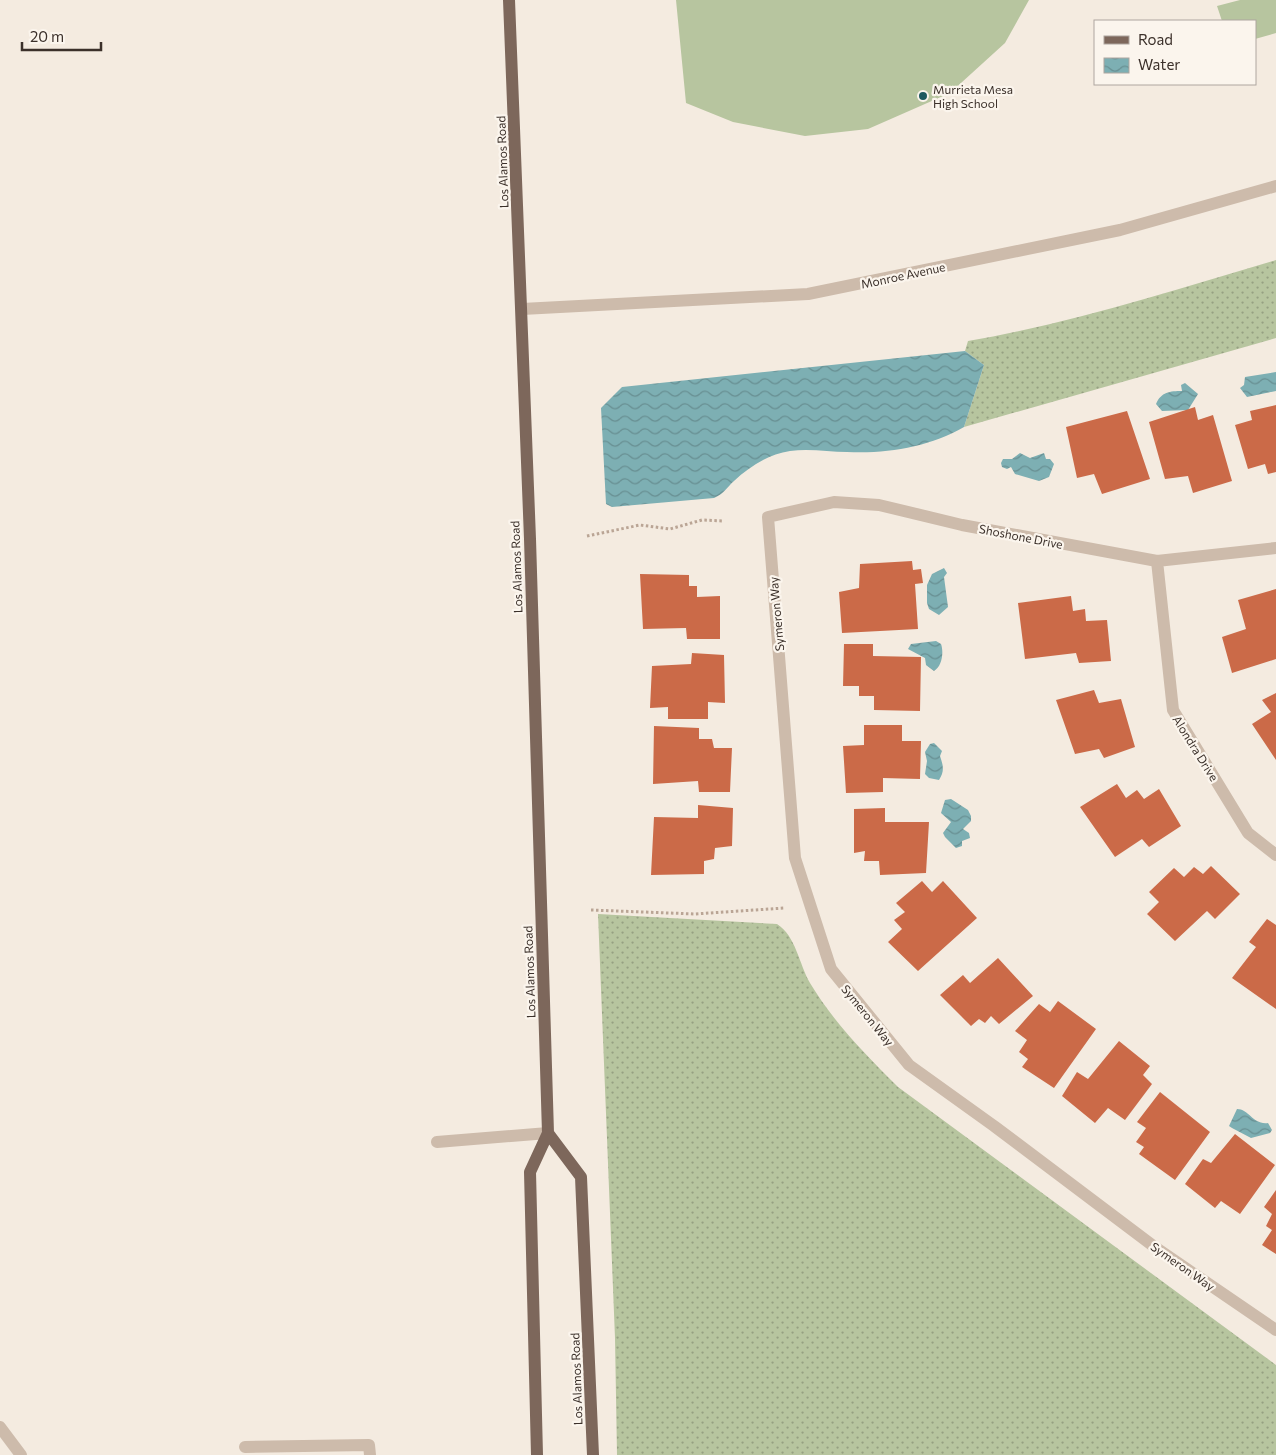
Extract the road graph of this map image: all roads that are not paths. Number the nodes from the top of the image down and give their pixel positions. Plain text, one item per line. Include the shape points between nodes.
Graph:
1 (509, 0) edge
2 (1276, 186) edge
3 (522, 309) junction
4 (768, 517) joint
5 (1276, 548) edge
6 (1157, 561) junction
7 (1276, 855) edge
8 (548, 1133) junction
9 (437, 1142) dead end
10 (1276, 1330) edge
11 (0, 1427) edge
12 (245, 1448) dead end
13 (22, 1455) edge
14 (370, 1455) edge
15 (537, 1455) edge
16 (594, 1455) edge

1 - 3 main road, Los Alamos Road
2 - 3 street, Monroe Avenue via 1120,230 808,294
3 - 8 main road, Los Alamos Road
4 - 6 street, Shoshone Drive via 834,502 879,505 962,525
4 - 10 street, Symeron Way via 795,858 831,969 908,1065 1156,1248
5 - 6 street, Shoshone Drive
6 - 7 street, Alondra Drive via 1173,710 1248,833
8 - 9 street
8 - 15 main road, Los Alamos Road via 530,1172
8 - 16 main road, Los Alamos Road via 581,1177
11 - 13 street
12 - 14 street via 370,1445

